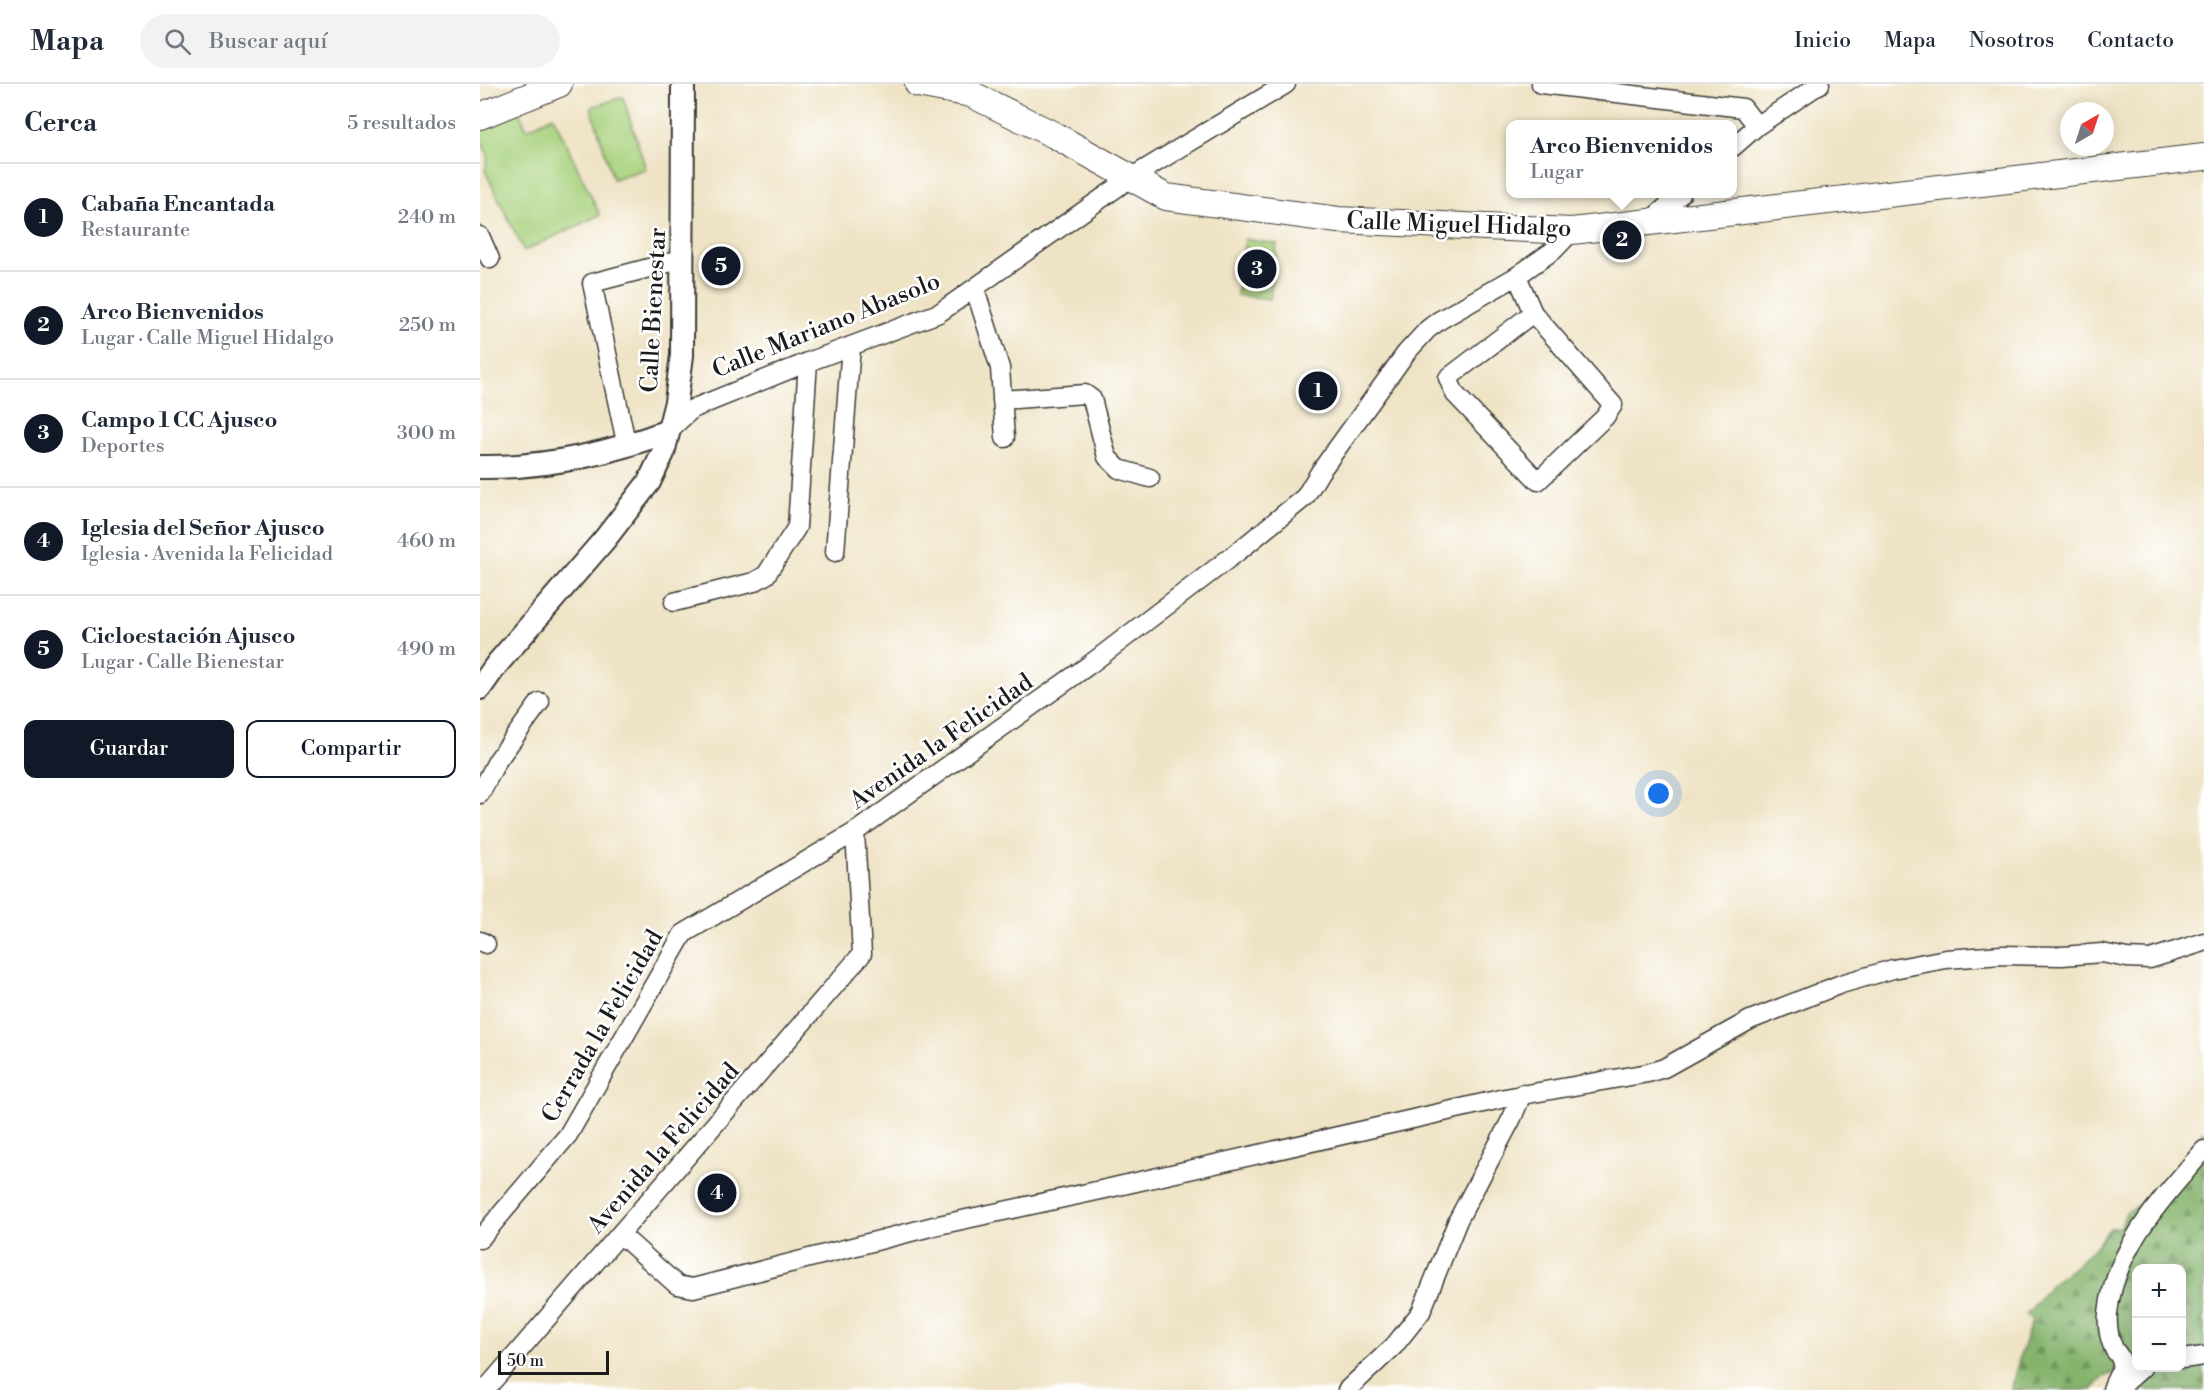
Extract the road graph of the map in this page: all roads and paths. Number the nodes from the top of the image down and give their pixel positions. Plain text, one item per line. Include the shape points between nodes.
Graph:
1 (559, 84) edge
2 (683, 84) edge
3 (918, 84) edge
4 (1286, 84) edge
5 (1540, 84) edge
6 (1820, 84) edge
7 (970, 89) edge
8 (480, 116) edge
9 (1757, 126) junction
10 (1737, 144) edge
11 (2204, 156) edge
12 (1132, 177) junction
13 (1676, 198) edge
14 (1650, 221) junction
15 (1572, 231) junction
16 (480, 236) edge
17 (490, 259) dead end
18 (683, 259) junction
19 (1517, 276) junction
20 (975, 289) junction
21 (1533, 313) junction
22 (851, 346) junction
23 (808, 362) junction
24 (1002, 400) junction
25 (668, 431) junction
26 (1005, 438) dead end
27 (627, 447) junction
28 (480, 467) edge
29 (1150, 478) dead end
30 (835, 552) dead end
31 (674, 602) dead end
32 (480, 688) edge
33 (540, 702) dead end
34 (480, 794) edge
35 (855, 832) junction
36 (2204, 942) edge
37 (1522, 1094) junction
38 (2204, 1150) edge
39 (621, 1235) junction
40 (480, 1239) edge
41 (2204, 1356) edge
42 (2186, 1358) edge
43 (2137, 1372) edge
44 (486, 1390) edge
45 (1347, 1390) edge
46 (2112, 1390) edge
47 (2117, 1390) edge

1 - 8 main road
2 - 18 street, Calle Bienestar
3 - 7 main road, Calle Miguel Hidalgo
4 - 12 street, Calle Mariano Abasolo
5 - 9 street via 1743,108
6 - 9 street
7 - 12 main road, Calle Miguel Hidalgo
9 - 10 street
11 - 14 main road, Calle Miguel Hidalgo
12 - 15 main road, Calle Miguel Hidalgo via 1166,197 1338,220
12 - 20 street, Calle Mariano Abasolo
13 - 14 street
14 - 15 main road, Calle Miguel Hidalgo
15 - 19 street, Avenida la Felicidad via 1554,250
16 - 17 street
18 - 25 street, Calle Bienestar via 682,355
18 - 27 street via 592,283
19 - 21 street
19 - 35 street, Avenida la Felicidad via 1428,329 1406,353 1305,497 1089,665
20 - 22 street, Calle Mariano Abasolo via 939,313
20 - 24 street via 1000,368
21 - 21 street via 1613,405 1538,481 1455,394 1448,378
22 - 23 street, Calle Mariano Abasolo
22 - 30 street
23 - 25 street, Calle Mariano Abasolo via 692,409
23 - 31 street via 797,527 766,575 754,582
24 - 26 street
24 - 29 street via 1085,394 1092,399 1107,457 1119,469
25 - 27 street, Calle Mariano Abasolo
25 - 32 street, Calle Bienestar via 649,482
27 - 28 street, Calle Mariano Abasolo via 546,464
33 - 34 street via 497,761
35 - 39 street, Avenida la Felicidad via 862,954
35 - 40 street, Cerrada la Felicidad via 683,934 568,1135
36 - 37 street via 2150,959 2102,953 2002,956 1946,959 1893,969 1841,984 1750,1020 1664,1068
37 - 39 street via 934,1226 693,1288 677,1285
37 - 45 street via 1458,1220 1420,1312 1394,1346
38 - 46 street via 2158,1203 2116,1274 2109,1330 2122,1366
39 - 44 street, Avenida la Felicidad
41 - 42 street
43 - 47 street

